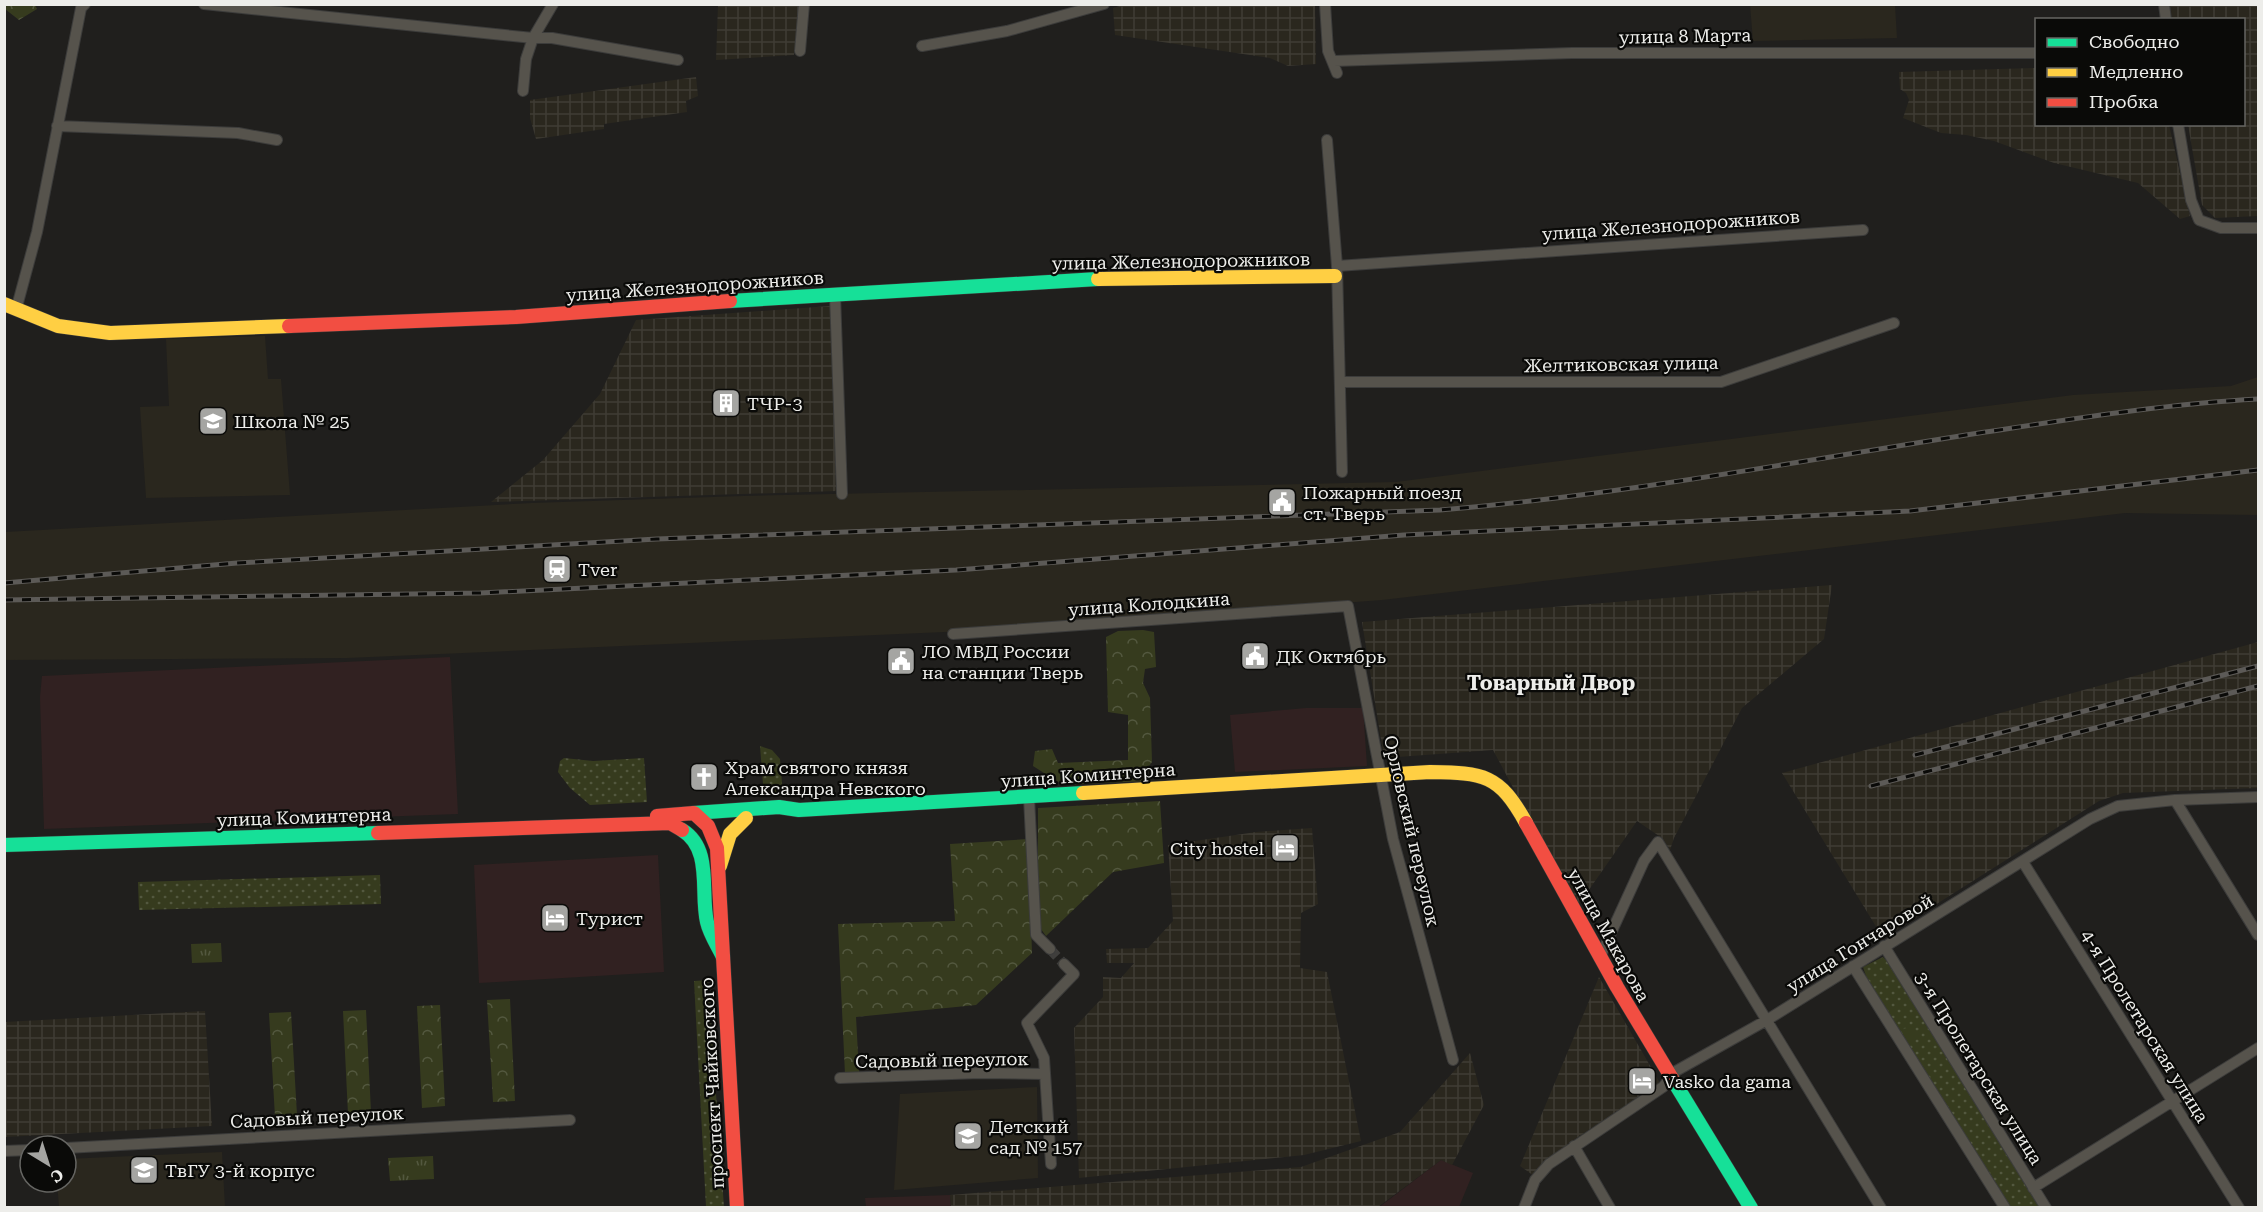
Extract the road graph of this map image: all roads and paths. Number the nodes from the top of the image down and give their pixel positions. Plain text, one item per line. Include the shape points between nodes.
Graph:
1 (85, 4) edge
2 (204, 4) edge
3 (553, 4) edge
4 (804, 4) edge
5 (1104, 4) edge
6 (1324, 4) edge
7 (533, 38) junction
8 (922, 46) dead end
9 (800, 51) dead end
10 (2035, 53) edge
11 (678, 60) dead end
12 (1334, 61) junction
13 (1337, 74) dead end
14 (522, 90) dead end
15 (57, 126) junction
16 (2178, 126) edge
17 (277, 140) dead end
18 (1327, 140) dead end
19 (2259, 228) edge
20 (1863, 230) dead end
21 (1336, 271) junction
22 (835, 295) junction
23 (10, 307) edge
24 (1893, 323) dead end
25 (1340, 382) junction
26 (1342, 472) dead end
27 (842, 494) dead end
28 (1348, 606) joint
29 (953, 634) dead end
30 (1380, 775) junction
31 (2259, 797) edge
32 (1029, 798) junction
33 (2175, 800) junction
34 (741, 814) junction
35 (706, 821) junction
36 (670, 823) junction
37 (604, 824) junction
38 (4, 845) edge
39 (703, 855) junction
40 (2023, 862) junction
41 (719, 873) junction
42 (2259, 935) edge
43 (1884, 946) junction
44 (1050, 950) tunnel mouth
45 (723, 957) junction
46 (1600, 957) junction
47 (1064, 964) dead end
48 (1853, 966) junction
49 (1767, 1020) junction
50 (2259, 1048) edge
51 (1454, 1060) dead end
52 (1044, 1074) junction
53 (840, 1078) dead end
54 (1671, 1078) junction
55 (2172, 1101) junction
56 (570, 1120) dead end
57 (1574, 1146) junction
58 (78, 1147) edge
59 (1051, 1164) dead end
60 (2033, 1188) junction
61 (737, 1208) edge
62 (1524, 1208) edge
63 (1610, 1208) edge
64 (1751, 1208) edge
65 (1881, 1208) edge
66 (2005, 1208) edge
67 (2046, 1208) edge
68 (2239, 1208) edge

1 - 15 street via 81,8
2 - 7 street
3 - 7 street
4 - 9 street
5 - 8 street via 1007,31
6 - 12 street via 1328,51
7 - 11 street
7 - 14 street
10 - 12 street, улица 8 Марта via 1584,53
12 - 13 street
15 - 17 street via 238,133
15 - 23 street via 37,232
16 - 19 street via 2191,200 2199,220 2221,228
18 - 21 street
20 - 21 street, улица Железнодорожников
21 - 22 main road, улица Железнодорожников via 1076,279
21 - 25 street
22 - 23 main road, улица Железнодорожников via 516,317 110,333 58,327
22 - 27 street
24 - 25 street, Желтиковская улица via 1721,382
25 - 26 street
28 - 29 street, улица Колодкина
28 - 30 street, Орловский переулок
30 - 32 main road, улица Коминтерна
30 - 46 main road, улица Макарова via 1475,774 1502,786 1512,797
30 - 51 street, Орловский переулок via 1393,839
31 - 33 street, улица Гончаровой
32 - 34 main road, улица Коминтерна via 799,810 779,807
32 - 44 street via 1036,935
33 - 40 street, улица Гончаровой via 2118,806 2090,819
33 - 42 street
34 - 35 main road, улица Коминтерна
34 - 35 main road
34 - 41 main road via 730,834
35 - 36 main road, улица Коминтерна
35 - 37 main road, улица Коминтерна via 625,818
35 - 39 main road, проспект Чайковского
35 - 41 main road, проспект Чайковского via 717,848
36 - 37 main road, улица Коминтерна
36 - 39 main road via 690,836
37 - 38 main road, улица Коминтерна
39 - 45 main road, проспект Чайковского via 707,922
40 - 43 street, улица Гончаровой
40 - 55 street, 4-я Пролетарская улица
41 - 45 main road, проспект Чайковского
43 - 48 street, улица Гончаровой
43 - 60 street, 3-я Пролетарская улица
45 - 61 main road, проспект Чайковского
46 - 49 street via 1644,861 1658,842
46 - 54 main road, улица Макарова
47 - 52 street via 1074,974 1027,1023 1044,1058
48 - 49 street, улица Гончаровой
48 - 66 street
49 - 54 street, улица Гончаровой via 1676,1071
49 - 65 street
50 - 55 street
52 - 53 street, Садовый переулок via 980,1072
52 - 59 street
54 - 57 street, улица Гончаровой via 1663,1088
54 - 64 main road, улица Макарова
55 - 60 street
55 - 68 street, 4-я Пролетарская улица
56 - 58 street, Садовый переулок
57 - 62 street, улица Гончаровой via 1535,1180
57 - 63 street
60 - 67 street, 3-я Пролетарская улица

